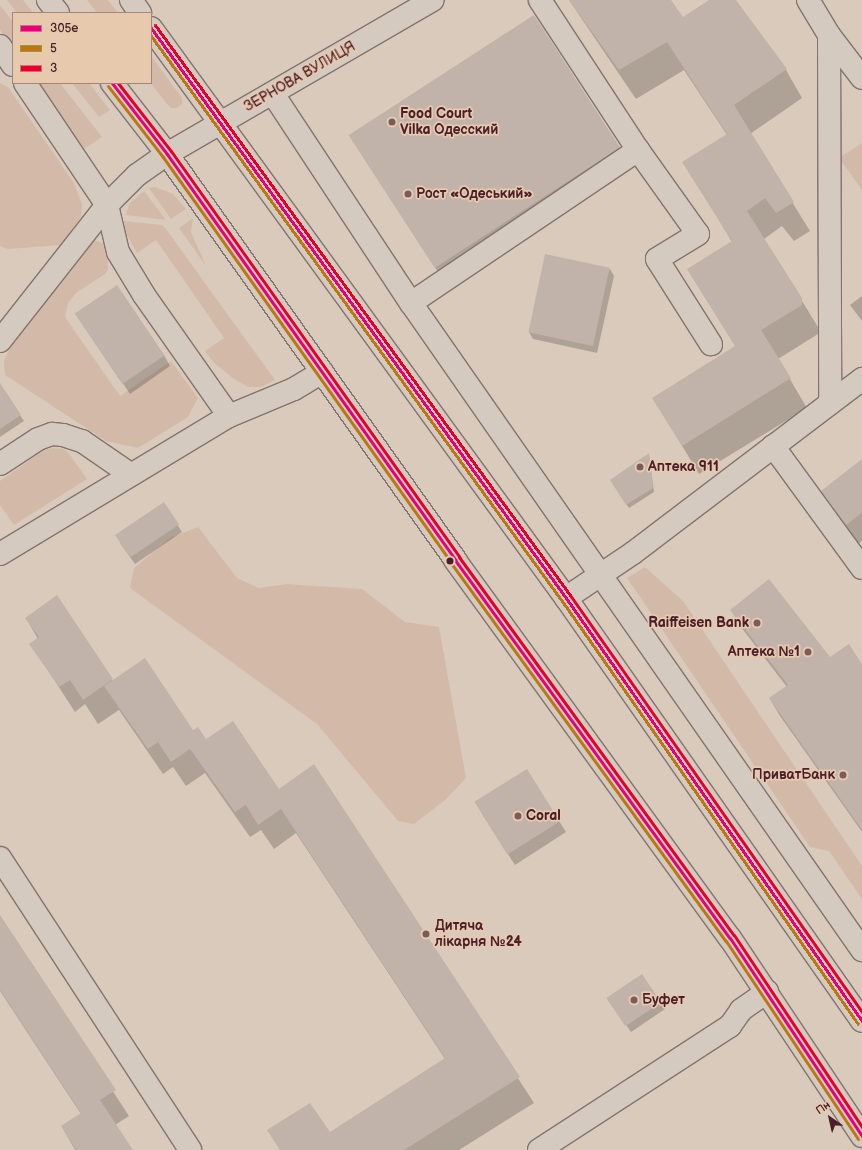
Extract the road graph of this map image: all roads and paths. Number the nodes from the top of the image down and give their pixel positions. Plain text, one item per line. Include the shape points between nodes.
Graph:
1 (48, 0) edge
2 (131, 0) edge
3 (433, 0) edge
4 (540, 0) edge
5 (808, 0) edge
6 (57, 12) edge
7 (139, 12) edge
8 (152, 29) edge
9 (829, 35) junction
10 (862, 78) edge
11 (26, 84) edge
12 (113, 84) edge
13 (273, 94) junction
14 (221, 123) junction
15 (638, 150) junction
16 (167, 154) junction
17 (107, 205) junction
18 (411, 303) junction
19 (0, 342) edge
20 (712, 344) dead end
21 (322, 372) junction
22 (862, 379) edge
23 (830, 403) junction
24 (229, 416) junction
25 (773, 446) junction
26 (0, 464) edge
27 (130, 474) junction
28 (0, 554) edge
29 (862, 568) edge
30 (601, 575) junction
31 (566, 598) junction
32 (0, 858) edge
33 (862, 950) edge
34 (767, 992) junction
35 (862, 1021) edge
36 (862, 1136) edge
37 (190, 1150) edge
38 (539, 1150) edge

1 - 6 main road
2 - 7 main road
3 - 13 main road, ЗЕРНОВА ВУЛИЦЯ
4 - 15 main road
5 - 9 main road
8 - 14 main road
9 - 10 main road
9 - 23 main road
11 - 17 main road
12 - 16 main road
13 - 14 main road, ЗЕРНОВА ВУЛИЦЯ
13 - 18 main road
14 - 16 main road, ЗЕРНОВА ВУЛИЦЯ
14 - 31 main road
15 - 18 main road
15 - 20 main road via 698,234 657,259
16 - 17 main road, ЗЕРНОВА ВУЛИЦЯ via 137,175
16 - 21 main road
17 - 19 main road, ЗЕРНОВА ВУЛИЦЯ
17 - 24 main road via 118,252 144,295
18 - 30 main road
21 - 24 main road via 294,389
21 - 34 main road
22 - 23 main road
23 - 25 main road
24 - 27 main road
25 - 29 main road
25 - 30 main road
26 - 27 main road via 38,439 52,434 82,441
27 - 28 main road
30 - 31 main road
30 - 33 main road
31 - 35 main road
32 - 37 main road
34 - 36 main road
34 - 38 main road via 741,1010 730,1026

